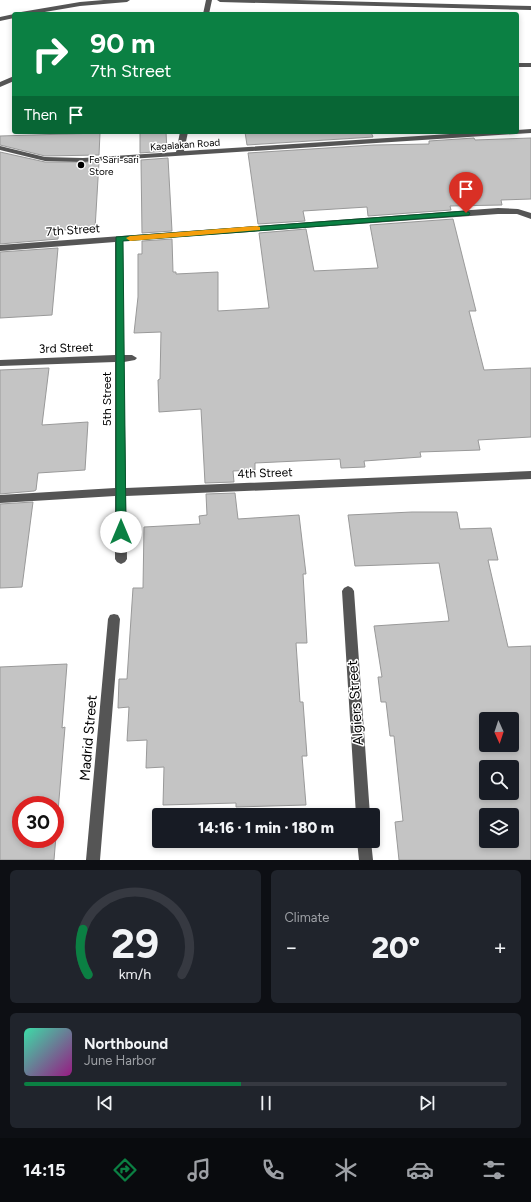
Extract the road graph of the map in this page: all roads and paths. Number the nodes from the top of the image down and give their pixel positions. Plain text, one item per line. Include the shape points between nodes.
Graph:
1 (127, 0) edge
2 (209, 0) edge
3 (220, 0) edge
4 (386, 2) edge
5 (373, 4) junction
6 (531, 8) edge
7 (39, 12) edge
8 (206, 12) edge
9 (374, 12) edge
10 (12, 16) edge
11 (0, 19) edge
12 (519, 65) edge
13 (531, 65) edge
14 (12, 79) edge
15 (0, 85) edge
16 (531, 131) edge
17 (519, 132) edge
18 (184, 134) edge
19 (385, 134) edge
20 (471, 134) edge
21 (386, 140) junction
22 (0, 148) edge
23 (179, 155) junction
24 (531, 216) edge
25 (119, 239) junction
26 (0, 248) edge
27 (132, 358) dead end
28 (120, 359) junction
29 (0, 363) edge
30 (531, 475) edge
31 (120, 492) junction
32 (0, 499) edge
33 (121, 559) dead end
34 (348, 591) dead end
35 (114, 619) dead end
36 (363, 808) edge
37 (365, 848) edge
38 (93, 860) edge
39 (366, 860) edge

1 - 7 street
2 - 8 street
3 - 5 street
4 - 5 street
4 - 6 street
5 - 9 street
10 - 11 street
12 - 13 street
14 - 15 street
16 - 17 street, Kagalakan Road
18 - 23 street
19 - 21 street
20 - 21 street, Kagalakan Road
21 - 23 street, Kagalakan Road
22 - 23 street, Kagalakan Road via 45,159 83,160
24 - 25 street, 7th Street via 518,212 498,211
25 - 26 street, 7th Street
25 - 28 street, 5th Street
27 - 28 street, 3rd Street
28 - 29 street, 3rd Street
28 - 31 street, 5th Street
30 - 31 street, 4th Street
31 - 32 street, 4th Street
31 - 33 street, 5th Street
34 - 36 street, Algiers Street
35 - 38 street, Madrid Street
37 - 39 street

